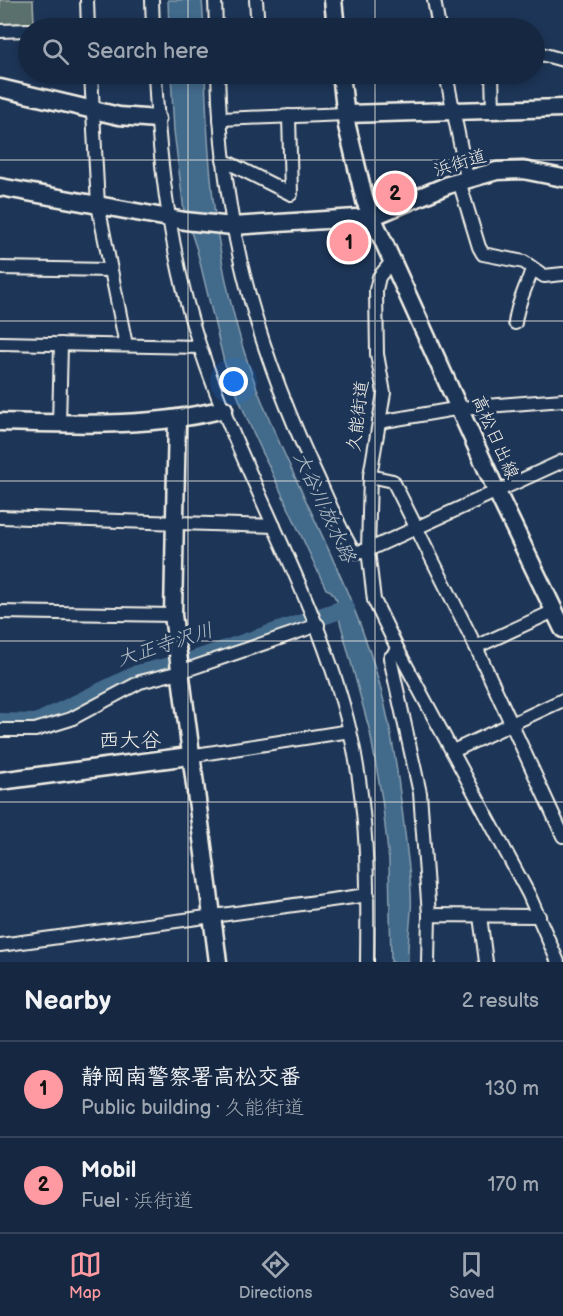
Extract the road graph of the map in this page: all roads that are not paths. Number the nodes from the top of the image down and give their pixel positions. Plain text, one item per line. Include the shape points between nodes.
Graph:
1 (87, 0) edge
2 (152, 0) edge
3 (215, 0) edge
4 (256, 0) edge
5 (333, 0) edge
6 (434, 0) edge
7 (88, 18) edge
8 (153, 18) edge
9 (216, 18) edge
10 (257, 18) edge
11 (335, 18) edge
12 (438, 18) edge
13 (18, 30) edge
14 (0, 31) edge
15 (545, 55) edge
16 (563, 60) edge
17 (92, 84) edge
18 (155, 84) edge
19 (218, 84) edge
20 (342, 84) edge
21 (448, 84) edge
22 (492, 84) edge
23 (0, 88) edge
24 (563, 108) edge
25 (93, 110) junction
26 (452, 111) junction
27 (493, 111) junction
28 (346, 114) junction
29 (289, 116) junction
30 (157, 119) junction
31 (220, 119) junction
32 (223, 160) junction
33 (563, 178) edge
34 (463, 180) junction
35 (0, 187) edge
36 (98, 205) junction
37 (372, 217) junction
38 (171, 218) junction
39 (232, 226) junction
40 (393, 260) junction
41 (0, 268) edge
42 (532, 269) junction
43 (110, 270) junction
44 (563, 274) edge
45 (515, 323) dead end
46 (0, 343) edge
47 (61, 344) junction
48 (126, 345) junction
49 (200, 347) junction
50 (563, 400) edge
51 (461, 408) junction
52 (224, 409) junction
53 (177, 419) junction
54 (0, 422) edge
55 (379, 422) junction
56 (60, 424) junction
57 (563, 461) edge
58 (370, 476) junction
59 (497, 492) junction
60 (0, 517) edge
61 (175, 521) junction
62 (274, 526) junction
63 (416, 528) junction
64 (368, 550) junction
65 (554, 611) junction
66 (0, 612) edge
67 (173, 615) junction
68 (317, 621) junction
69 (563, 629) edge
70 (476, 648) junction
71 (398, 650) junction
72 (179, 666) junction
73 (563, 700) edge
74 (511, 724) junction
75 (0, 730) edge
76 (350, 731) junction
77 (453, 751) junction
78 (189, 756) junction
79 (0, 781) edge
80 (563, 836) edge
81 (368, 896) junction
82 (429, 915) junction
83 (480, 916) junction
84 (539, 916) junction
85 (212, 917) junction
86 (0, 945) edge
87 (218, 962) edge
88 (368, 962) edge
89 (428, 962) edge
90 (486, 962) edge
91 (558, 962) edge

1 - 7 street
2 - 8 street
3 - 9 street
4 - 10 street
5 - 11 street
6 - 12 street
13 - 14 street
15 - 16 street
17 - 25 street
18 - 30 street
19 - 31 street
20 - 28 street
21 - 26 street
22 - 27 street
23 - 25 street
24 - 27 street
25 - 30 street
25 - 36 street
26 - 27 street
26 - 28 street
26 - 34 street
28 - 29 street
28 - 37 street via 357,172
29 - 31 street
29 - 32 street via 291,194
30 - 38 street
31 - 32 street
32 - 39 street
33 - 34 street, 浜街道 via 509,170
34 - 37 street, 浜街道
34 - 42 street via 483,254 524,262
35 - 36 street
36 - 38 street
36 - 43 street
37 - 39 street
37 - 40 street
38 - 39 street
38 - 49 street
39 - 64 street via 250,305 280,394 350,546 356,552
40 - 51 street, 高松日出線
40 - 55 street, 久能街道 via 379,277 376,290 377,354 384,393
41 - 43 street
42 - 44 street via 544,276
42 - 45 street via 517,304
43 - 48 street
46 - 47 street
47 - 48 street
47 - 56 street
48 - 49 street
49 - 52 street
50 - 51 street
51 - 55 street
51 - 59 street, 高松日出線
52 - 53 street
52 - 62 street
53 - 56 street via 121,425
53 - 61 street
54 - 56 street
55 - 58 street, 久能街道
57 - 59 street
58 - 63 street via 393,482
58 - 64 street, 久能街道
59 - 63 street
59 - 65 street, 高松日出線
60 - 61 street
61 - 62 street
61 - 67 street
62 - 68 street
63 - 64 street
63 - 70 street
64 - 71 street, 久能街道 via 374,600
65 - 69 street, 高松日出線
65 - 70 street
66 - 67 street
67 - 72 street
68 - 72 street
68 - 76 street
70 - 74 street
71 - 77 street, 久能街道
71 - 82 street via 390,658 417,776
72 - 75 street via 71,719 35,730
72 - 78 street
73 - 74 street
74 - 77 street
74 - 80 street
76 - 78 street
76 - 81 street via 366,828
77 - 84 street, 久能街道
78 - 79 street
78 - 85 street
81 - 85 street
81 - 88 street
82 - 83 street
82 - 89 street
83 - 84 street
83 - 90 street
84 - 91 street, 久能街道
85 - 86 street
85 - 87 street

